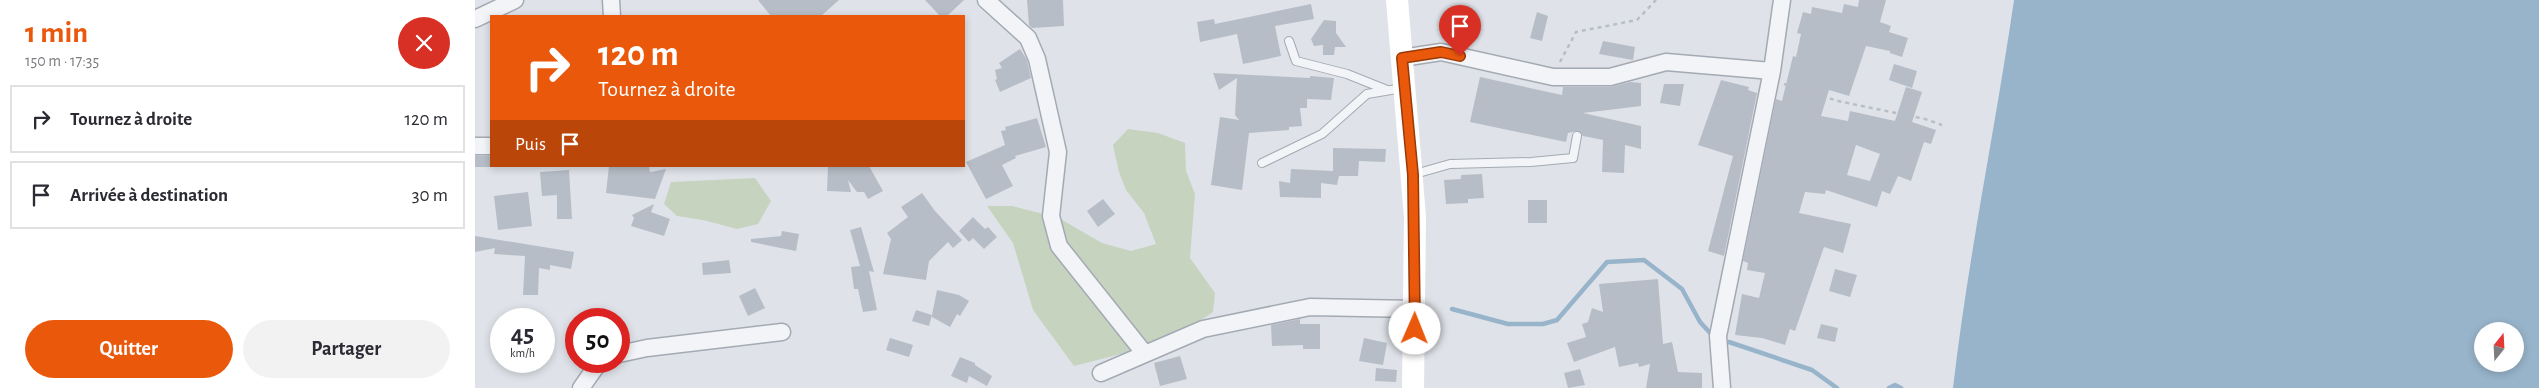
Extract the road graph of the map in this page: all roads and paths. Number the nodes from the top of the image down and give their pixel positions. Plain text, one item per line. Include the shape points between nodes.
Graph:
1 (515, 0) edge
2 (611, 0) edge
3 (986, 0) edge
4 (1397, 0) edge
5 (1657, 0) edge
6 (1783, 0) edge
7 (612, 15) edge
8 (475, 19) edge
9 (1289, 41) dead end
10 (1402, 58) junction
11 (1771, 75) junction
12 (1553, 77) junction
13 (1397, 89) junction
14 (1942, 125) dead end
15 (1577, 136) dead end
16 (475, 146) edge
17 (490, 146) edge
18 (1262, 164) dead end
19 (1413, 175) junction
20 (1415, 309) junction
21 (782, 332) dead end
22 (630, 352) edge
23 (1145, 354) junction
24 (592, 373) edge
25 (1101, 373) dead end
26 (581, 388) edge
27 (1413, 388) edge
28 (1722, 388) edge

1 - 8 street
2 - 7 street
3 - 23 street via 1028,38 1037,59 1058,152 1051,216 1059,246
4 - 10 main road
5 - 12 path via 1637,20 1576,32
6 - 11 street
9 - 13 lane via 1297,61
10 - 12 street via 1441,52
10 - 13 main road
11 - 12 street via 1666,62 1611,77
11 - 14 path via 1839,102
11 - 28 street via 1718,336
13 - 18 lane via 1367,94 1322,134
13 - 19 main road
15 - 19 lane via 1573,158 1450,164
16 - 17 street
19 - 20 main road
20 - 23 street via 1310,307 1203,328
20 - 27 main road
21 - 22 street
23 - 25 street
24 - 26 street

